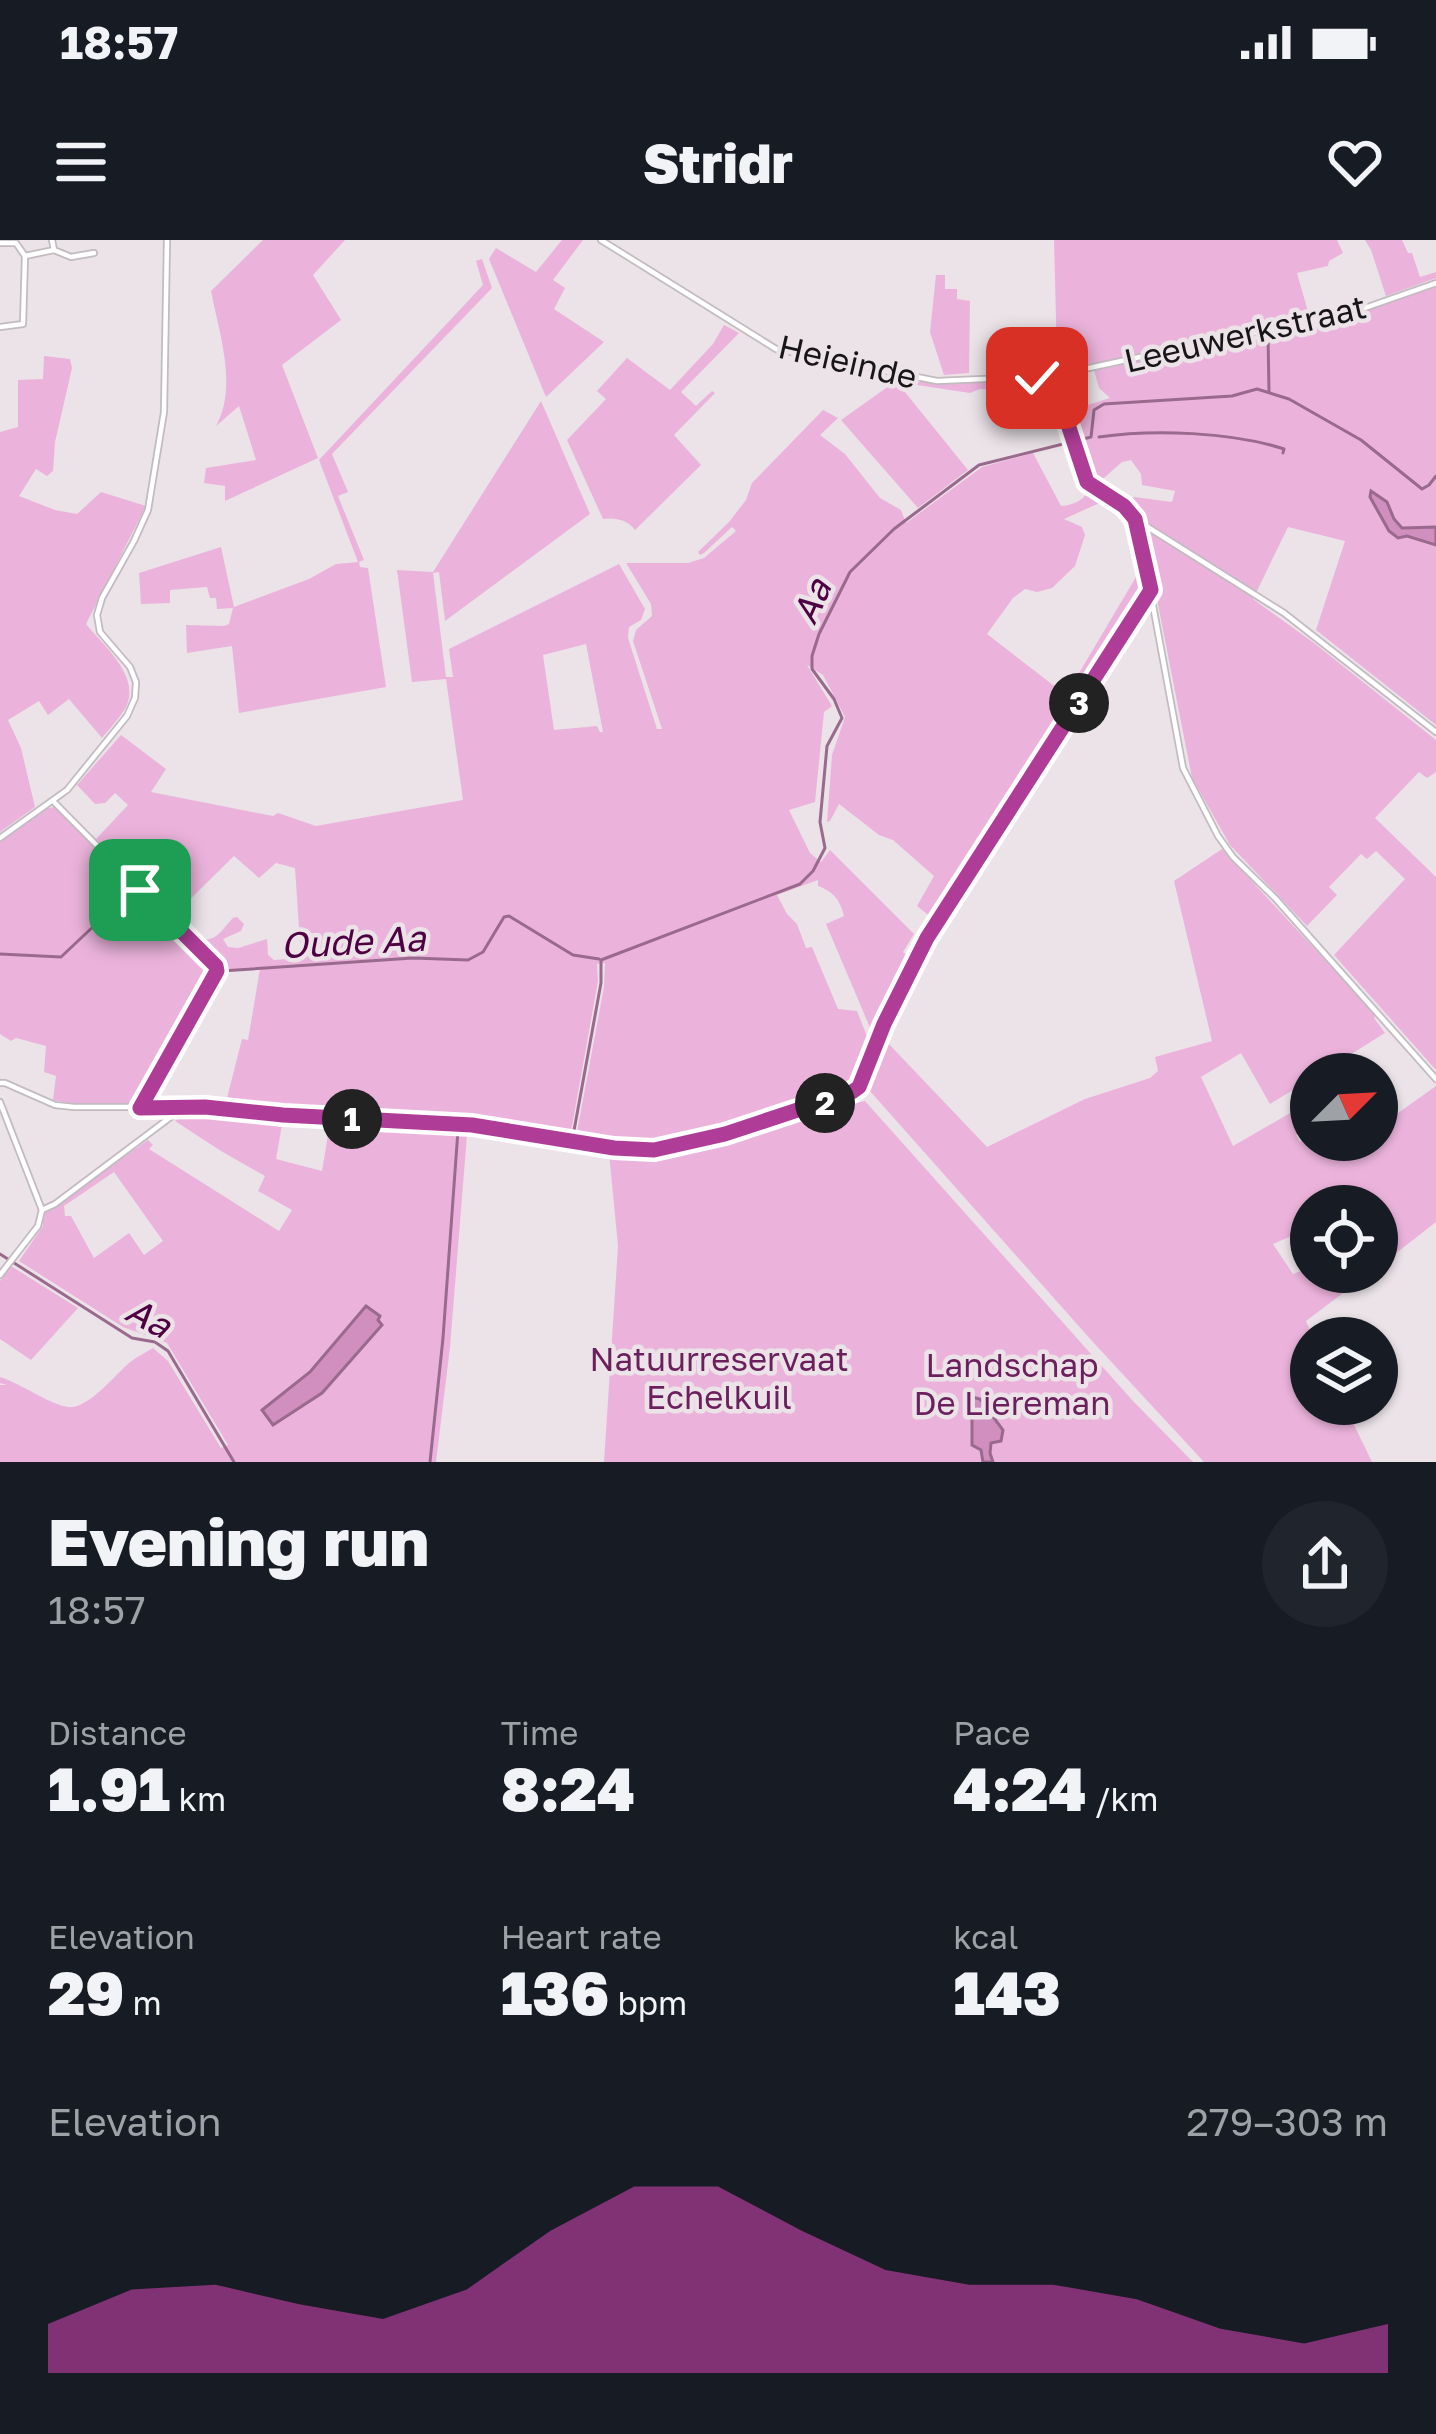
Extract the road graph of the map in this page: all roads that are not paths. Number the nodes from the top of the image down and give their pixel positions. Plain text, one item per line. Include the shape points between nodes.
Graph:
1 (52, 240) edge
2 (167, 240) edge
3 (601, 240) edge
4 (0, 243) edge
5 (54, 250) junction
6 (94, 253) dead end
7 (25, 256) junction
8 (1436, 284) edge
9 (0, 327) edge
10 (1052, 376) junction
11 (1135, 519) junction
12 (1151, 590) junction
13 (1436, 731) edge
14 (53, 801) junction
15 (0, 838) edge
16 (1436, 1079) edge
17 (0, 1083) edge
18 (0, 1102) edge
19 (140, 1108) junction
20 (184, 1108) junction
21 (42, 1210) junction
22 (0, 1275) edge

1 - 5 street
2 - 14 street via 164,412 148,510 97,615 100,632 130,667 136,698
3 - 10 street, Heieinde via 776,349 937,381
4 - 7 street via 16,243
5 - 6 street
5 - 7 street
7 - 9 street via 25,320
8 - 10 street, Leeuwerkstraat via 1362,308
10 - 11 street via 1087,482
11 - 12 street
11 - 13 street via 1284,613
12 - 16 street via 1183,768 1218,836
12 - 20 street via 927,938 859,1087 842,1097 654,1150 472,1125
14 - 15 street
14 - 19 street via 216,966
17 - 19 street via 55,1105
18 - 21 street
19 - 20 street
20 - 21 street
21 - 22 street

